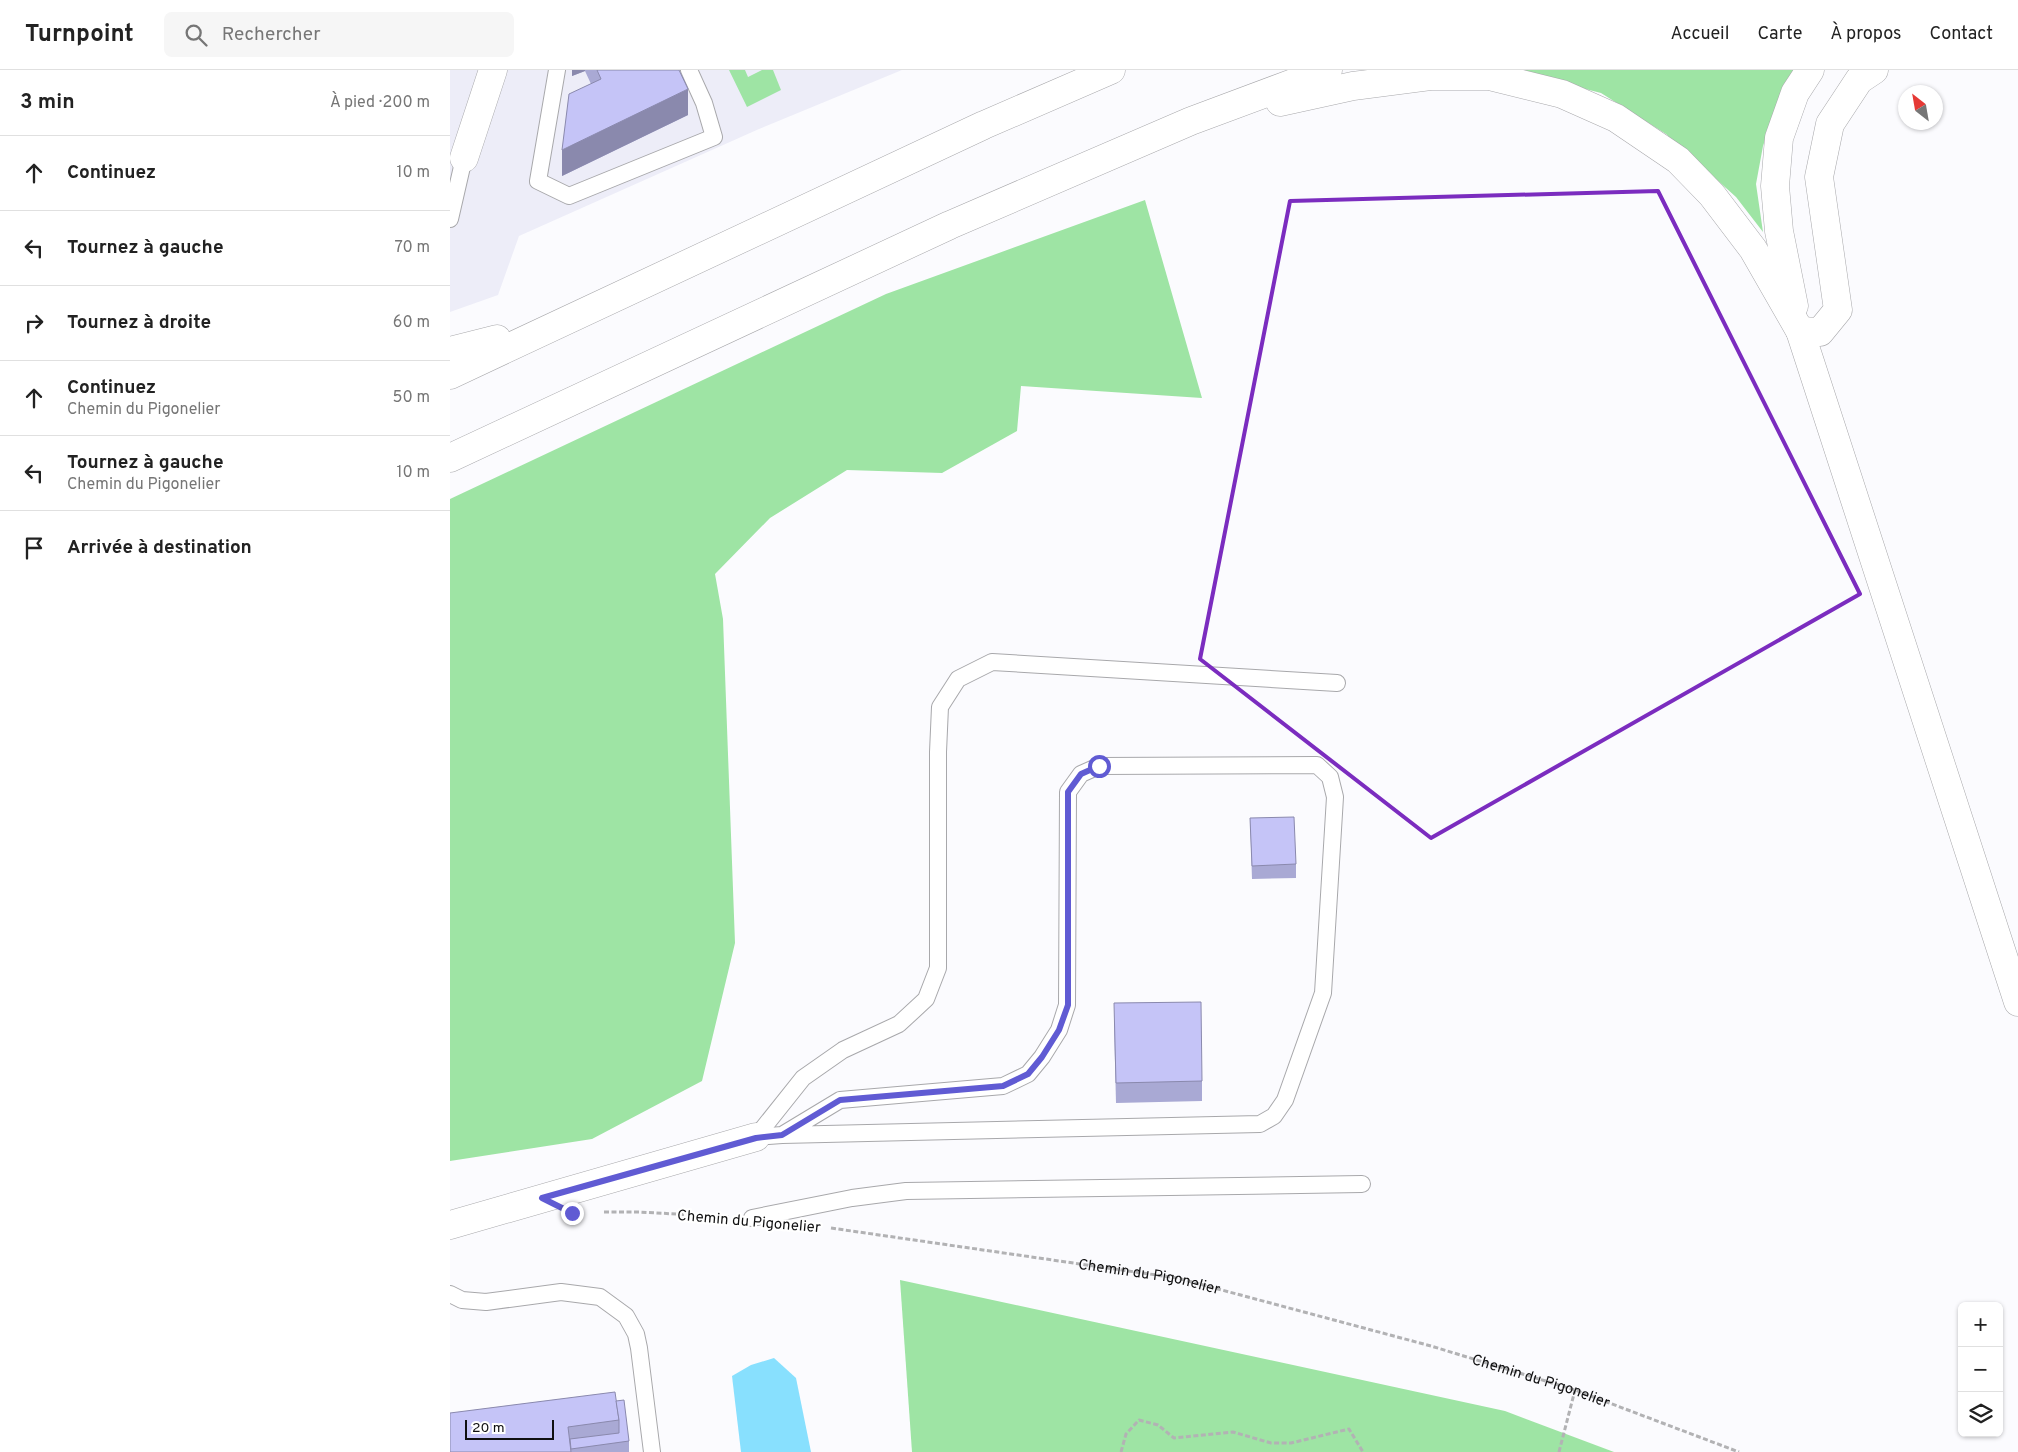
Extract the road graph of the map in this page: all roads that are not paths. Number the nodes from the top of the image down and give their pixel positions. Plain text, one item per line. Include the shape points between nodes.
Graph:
1 (493, 70) edge
2 (557, 70) edge
3 (689, 70) edge
4 (1111, 70) edge
5 (1328, 70) edge
6 (1810, 70) edge
7 (1874, 70) edge
8 (1191, 121) junction
9 (464, 158) joint
10 (450, 219) edge
11 (559, 323) junction
12 (1800, 332) junction
13 (450, 351) edge
14 (450, 374) edge
15 (450, 458) edge
16 (1337, 683) dead end
17 (2018, 1002) edge
18 (769, 1136) junction
19 (1362, 1184) dead end
20 (752, 1218) road end
21 (450, 1225) edge
22 (450, 1294) edge
23 (652, 1452) edge

1 - 9 main road
2 - 3 lane via 538,182 569,196 714,137 704,103
4 - 11 main road via 984,125
5 - 8 main road
6 - 12 main road via 1795,93 1779,138 1775,186 1779,231
7 - 12 main road via 1860,80 1830,124 1819,177 1838,310 1820,332
8 - 12 main road via 1353,86 1430,76 1489,76 1562,94 1616,118 1678,160 1712,194 1753,249
8 - 15 main road via 950,225
9 - 10 lane
11 - 13 main road
11 - 14 main road
12 - 17 main road
16 - 18 lane via 992,662 958,679 940,707 938,968 926,999 899,1024 843,1050 803,1078
18 - 18 lane via 1260,1124 1274,1116 1285,1100 1323,993 1336,798 1330,777 1317,765 1099,766 1081,774 1068,792 1068,1005 1059,1030 1028,1074 1003,1086 840,1100
18 - 21 main road
19 - 20 lane via 906,1191
22 - 23 lane via 462,1300 486,1302 561,1292 600,1297 626,1316 640,1348

